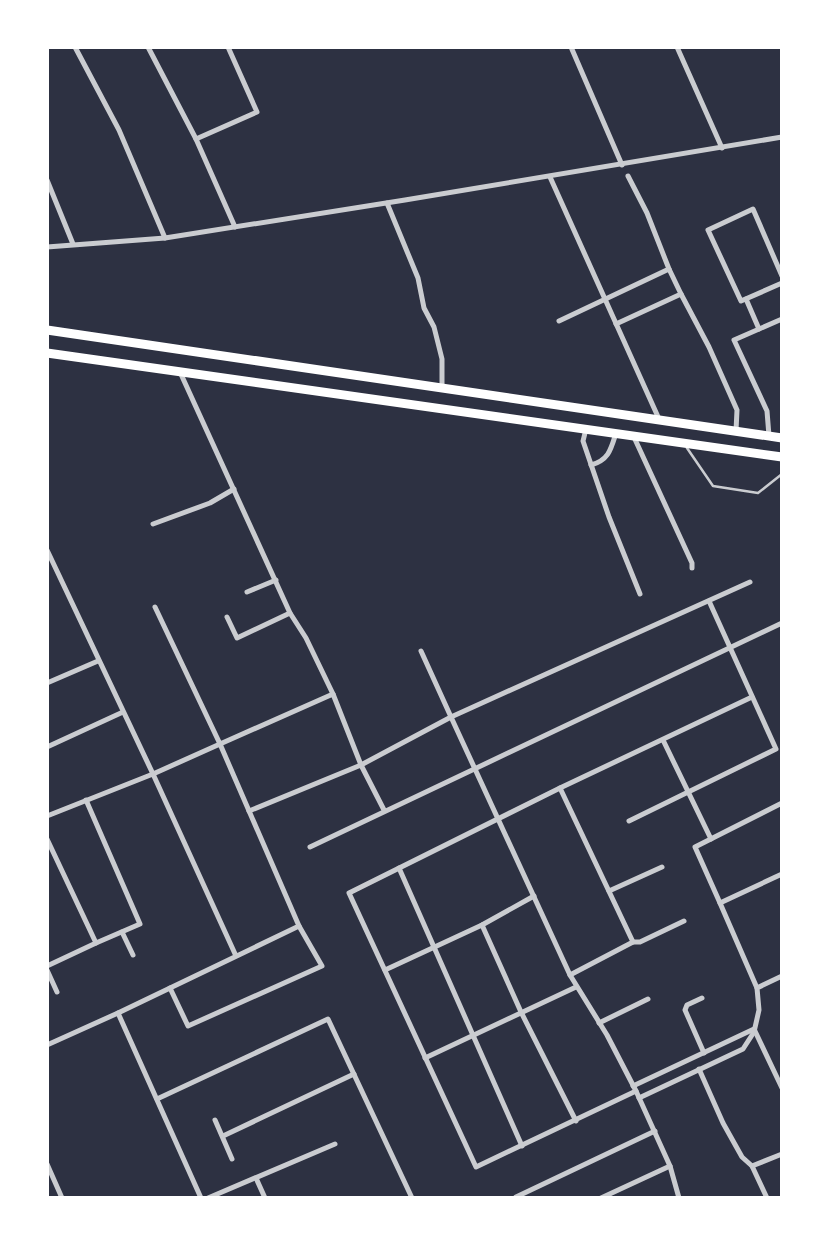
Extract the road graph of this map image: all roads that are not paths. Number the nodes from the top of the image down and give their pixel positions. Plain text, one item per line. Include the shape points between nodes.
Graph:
1 (75, 47) edge
2 (148, 47) edge
3 (228, 47) edge
4 (571, 47) edge
5 (679, 48) edge
6 (196, 139) junction
7 (781, 139) edge
8 (722, 148) junction
9 (622, 165) junction
10 (628, 176) dead end
11 (550, 177) junction
12 (47, 180) edge
13 (387, 203) junction
14 (235, 227) junction
15 (165, 238) junction
16 (73, 244) junction
17 (47, 247) edge
18 (669, 268) junction
19 (782, 276) edge
20 (782, 283) edge
21 (681, 295) junction
22 (746, 299) junction
23 (605, 301) junction
24 (782, 318) edge
25 (559, 321) dead end
26 (616, 324) junction
27 (759, 329) junction
28 (47, 330) edge
29 (47, 353) edge
30 (180, 372) junction
31 (442, 388) junction
32 (659, 419) junction
33 (586, 428) junction
34 (736, 431) junction
35 (616, 433) junction
36 (633, 435) junction
37 (769, 436) junction
38 (782, 438) edge
39 (684, 443) junction
40 (782, 457) edge
41 (591, 465) junction
42 (782, 474) edge
43 (234, 489) junction
44 (153, 524) dead end
45 (47, 550) edge
46 (692, 568) dead end
47 (276, 580) junction
48 (750, 582) dead end
49 (247, 592) dead end
50 (640, 594) dead end
51 (709, 601) junction
52 (155, 607) dead end
53 (290, 613) junction
54 (227, 617) dead end
55 (782, 623) edge
56 (729, 648) junction
57 (421, 651) dead end
58 (98, 661) junction
59 (47, 683) edge
60 (332, 694) junction
61 (752, 697) junction
62 (123, 712) junction
63 (451, 717) junction
64 (663, 740) junction
65 (219, 744) junction
66 (47, 747) edge
67 (361, 765) junction
68 (475, 767) junction
69 (153, 774) junction
70 (560, 788) junction
71 (688, 792) junction
72 (86, 800) junction
73 (782, 803) edge
74 (384, 810) junction
75 (250, 811) junction
76 (47, 816) edge
77 (497, 819) junction
78 (629, 821) dead end
79 (47, 839) edge
80 (711, 839) junction
81 (310, 847) dead end
82 (662, 867) dead end
83 (398, 868) junction
84 (782, 874) edge
85 (609, 891) junction
86 (534, 896) junction
87 (720, 904) junction
88 (684, 920) dead end
89 (482, 925) junction
90 (299, 926) junction
91 (122, 932) junction
92 (633, 942) junction
93 (96, 943) junction
94 (433, 948) junction
95 (133, 955) dead end
96 (236, 956) junction
97 (47, 968) edge
98 (385, 970) junction
99 (570, 975) junction
100 (782, 976) edge
101 (576, 986) junction
102 (170, 988) junction
103 (757, 988) junction
104 (57, 992) dead end
105 (702, 998) dead end
106 (648, 999) dead end
107 (521, 1012) junction
108 (118, 1013) junction
109 (599, 1023) junction
110 (754, 1028) junction
111 (474, 1036) junction
112 (47, 1045) edge
113 (704, 1053) junction
114 (425, 1058) junction
115 (699, 1069) junction
116 (354, 1074) junction
117 (634, 1088) junction
118 (782, 1088) edge
119 (157, 1098) junction
120 (639, 1098) junction
121 (215, 1119) dead end
122 (576, 1121) junction
123 (654, 1131) junction
124 (223, 1136) junction
125 (335, 1144) dead end
126 (522, 1146) junction
127 (782, 1154) edge
128 (232, 1159) dead end
129 (47, 1164) edge
130 (670, 1166) junction
131 (752, 1167) junction
132 (256, 1178) junction
133 (516, 1197) edge
134 (62, 1198) edge
135 (201, 1198) edge
136 (208, 1198) edge
137 (265, 1198) edge
138 (412, 1198) edge
139 (601, 1198) edge
140 (679, 1198) edge
141 (767, 1198) edge

1 - 15 street via 119,130
2 - 6 street
3 - 6 street via 257,112
4 - 9 street
5 - 8 street
6 - 14 street
7 - 8 street
8 - 9 street
9 - 11 street
10 - 18 street
11 - 13 street
11 - 23 street
12 - 16 street
13 - 14 street
13 - 31 street via 434,327 442,359
14 - 15 street
15 - 16 street
16 - 17 street
18 - 21 street
18 - 23 street
19 - 22 street via 753,209 708,230 741,301
20 - 22 street
21 - 26 street
21 - 34 street via 737,410
22 - 27 street
23 - 25 street
23 - 26 street
24 - 27 street
26 - 32 street
27 - 37 street via 734,340 766,411
28 - 31 main road
29 - 30 main road
30 - 33 main road
30 - 43 street
31 - 32 main road
32 - 34 main road
33 - 35 main road
33 - 41 street via 583,441
34 - 37 main road
35 - 36 main road
35 - 41 street via 611,452
36 - 39 main road
36 - 46 street
37 - 38 main road
39 - 40 main road
39 - 42 lane via 713,486 758,493
41 - 50 street
43 - 44 street
43 - 47 street
45 - 58 street
47 - 49 street
47 - 53 street
48 - 51 street
51 - 56 street
51 - 63 street
52 - 65 street
53 - 54 street via 237,638
53 - 60 street
55 - 56 street
56 - 61 street
56 - 68 street
57 - 63 street
58 - 59 street
58 - 62 street
60 - 65 street
60 - 67 street
61 - 64 street
61 - 71 street via 775,750
62 - 66 street
62 - 69 street
63 - 67 street
63 - 68 street
64 - 70 street
64 - 71 street
65 - 69 street
65 - 75 street
67 - 74 street
67 - 75 street
68 - 74 street
68 - 77 street
69 - 72 street
69 - 96 street
70 - 77 street
70 - 85 street
71 - 78 street
71 - 80 street
72 - 76 street
72 - 91 street via 140,924
73 - 80 street
74 - 81 street
75 - 90 street
77 - 83 street
77 - 86 street
79 - 93 street
80 - 87 street via 695,850
82 - 85 street
83 - 94 street
83 - 98 street via 349,893
84 - 87 street
85 - 92 street
86 - 89 street
86 - 99 street
87 - 103 street
88 - 92 street
89 - 94 street
89 - 107 street
90 - 96 street
90 - 102 street via 322,967 188,1026
91 - 93 street
91 - 95 street
92 - 99 street
93 - 97 street
94 - 98 street
94 - 111 street
96 - 102 street
97 - 104 street
98 - 114 street
99 - 101 street
100 - 103 street
101 - 107 street
101 - 109 street
102 - 108 street
103 - 110 street
105 - 113 street via 685,1010
106 - 109 street
107 - 111 street
107 - 122 street
108 - 112 street
108 - 119 street
109 - 117 street
110 - 113 street
110 - 115 street via 743,1049
110 - 118 street
111 - 114 street
111 - 126 street
113 - 117 street
114 - 126 street via 476,1167
115 - 120 street
115 - 131 street via 723,1123
116 - 119 street via 328,1019
116 - 124 street
116 - 138 street
117 - 120 street
117 - 122 street
119 - 135 street
120 - 123 street
121 - 124 street
122 - 126 street
123 - 130 street
123 - 133 street
124 - 128 street
125 - 132 street
127 - 131 street
129 - 134 street
130 - 139 street
130 - 140 street
131 - 141 street
132 - 136 street
132 - 137 street

